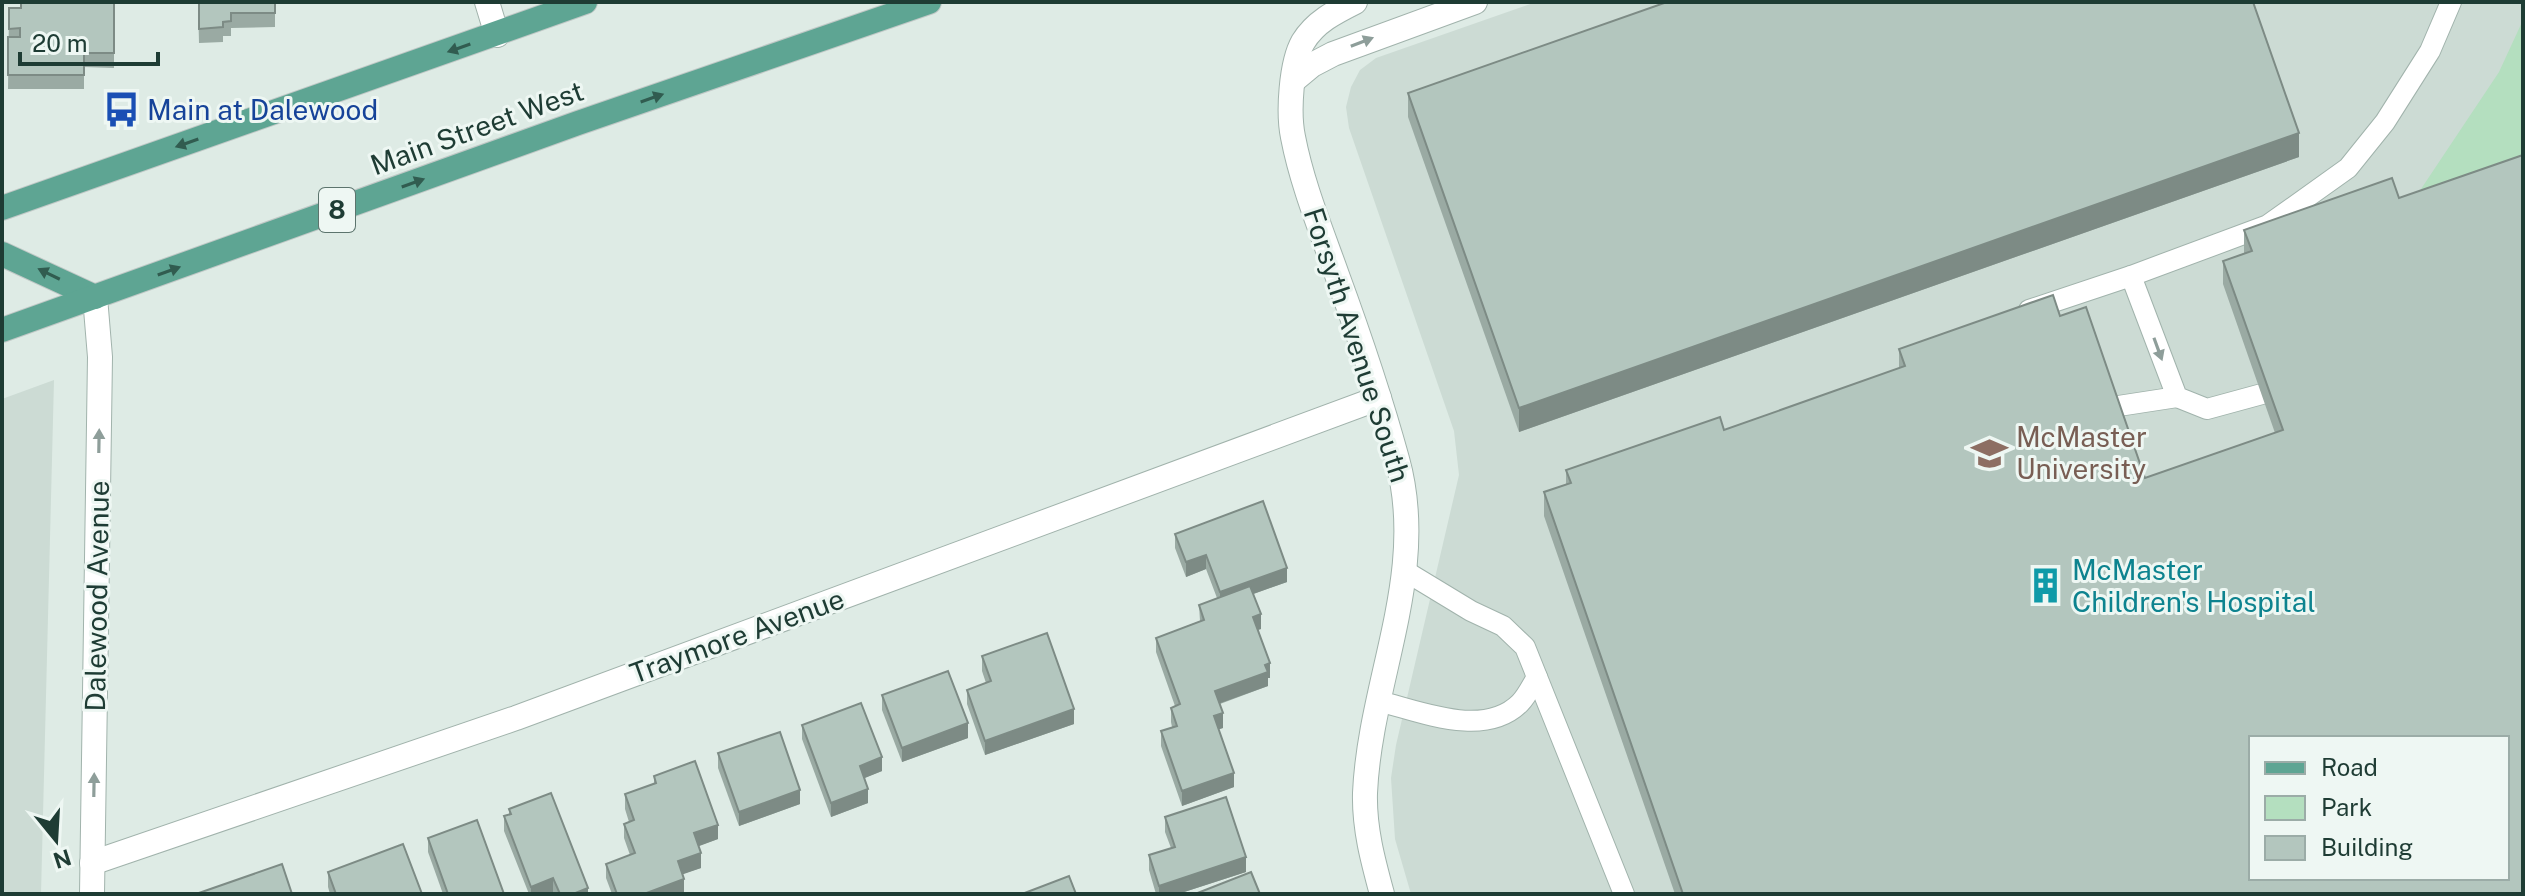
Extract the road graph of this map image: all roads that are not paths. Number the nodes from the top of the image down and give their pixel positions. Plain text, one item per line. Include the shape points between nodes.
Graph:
1 (487, 2) edge
2 (585, 2) edge
3 (929, 2) edge
4 (1355, 2) edge
5 (1475, 2) edge
6 (2451, 2) edge
7 (497, 35) junction
8 (1292, 86) junction
9 (2348, 168) junction
10 (2349, 193) edge
11 (2, 208) edge
12 (2, 254) edge
13 (2131, 276) junction
14 (95, 297) junction
15 (2015, 320) edge
16 (2, 330) edge
17 (2262, 394) edge
18 (2177, 397) junction
19 (1379, 398) junction
20 (2112, 407) edge
21 (1405, 571) junction
22 (1537, 677) junction
23 (1378, 701) junction
24 (92, 863) junction
25 (92, 894) edge
26 (1382, 894) edge
27 (1624, 894) edge

1 - 7 street
2 - 7 main road
14 -> 3 main road, Main Street West / 8
4 - 8 street, Forsyth Avenue South via 1317,24 1304,41
8 -> 5 street via 1312,65 1333,54
6 - 9 lane via 2430,51
7 -> 11 main road
8 - 19 street, Forsyth Avenue South via 1293,137 1306,186
9 - 10 lane
9 - 13 lane via 2268,225
14 -> 12 main road
13 - 15 lane
13 -> 18 lane
14 - 16 main road, Main Street West / 8
24 -> 14 street, Dalewood Avenue via 100,357
17 - 18 lane via 2207,409
18 - 20 lane
19 - 21 street, Forsyth Avenue South via 1404,487
19 - 24 street, Traymore Avenue via 516,718
21 - 22 lane via 1503,626 1525,647
21 - 23 street, Forsyth Avenue South
22 - 23 lane via 1520,703 1492,720 1453,720
22 - 27 lane
23 - 26 street, Forsyth Avenue South via 1365,797
24 - 25 street, Dalewood Avenue

